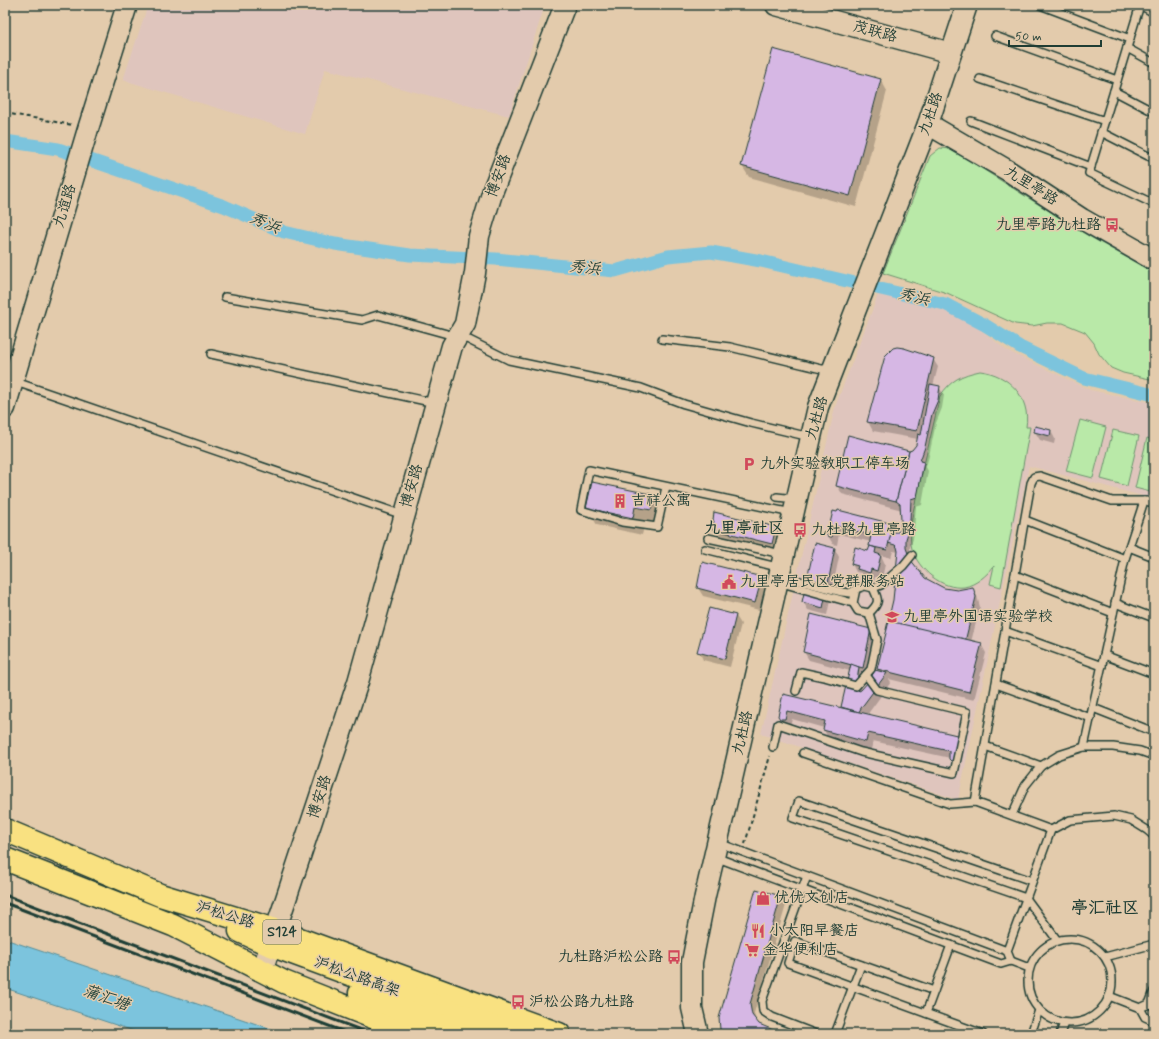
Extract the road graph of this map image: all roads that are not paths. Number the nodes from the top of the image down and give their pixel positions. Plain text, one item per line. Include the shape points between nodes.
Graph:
1 (127, 5) edge
2 (565, 5) edge
3 (776, 5) edge
4 (967, 5) edge
5 (1040, 5) edge
6 (1140, 5) edge
7 (1154, 13) edge
8 (995, 36) dead end
9 (1130, 39) junction
10 (1127, 48) junction
11 (951, 53) junction
12 (1154, 63) edge
13 (980, 79) dead end
14 (1117, 80) junction
15 (1114, 91) junction
16 (1154, 112) edge
17 (971, 121) dead end
18 (1105, 121) junction
19 (928, 124) junction
20 (1101, 132) junction
21 (1154, 158) edge
22 (1091, 167) junction
23 (1154, 204) edge
24 (1154, 260) edge
25 (225, 297) dead end
26 (458, 336) junction
27 (662, 339) dead end
28 (211, 354) dead end
29 (832, 372) junction
30 (13, 381) junction
31 (436, 403) junction
32 (5, 408) edge
33 (811, 437) junction
34 (666, 486) junction
35 (777, 497) dead end
36 (1144, 501) junction
37 (1154, 504) edge
38 (796, 506) junction
39 (404, 515) junction
40 (1024, 520) junction
41 (708, 538) dead end
42 (1129, 546) junction
43 (705, 549) dead end
44 (912, 555) dead end
45 (1154, 557) edge
46 (1125, 559) junction
47 (781, 570) junction
48 (1015, 575) junction
49 (873, 588) junction
50 (856, 590) junction
51 (853, 603) junction
52 (1115, 603) junction
53 (869, 613) junction
54 (1113, 613) junction
55 (1154, 618) edge
56 (1005, 631) junction
57 (1104, 655) junction
58 (1102, 666) junction
59 (1154, 674) edge
60 (866, 675) junction
61 (996, 684) junction
62 (796, 691) dead end
63 (1093, 708) junction
64 (1091, 718) junction
65 (1154, 732) edge
66 (985, 746) junction
67 (773, 747) road end
68 (1084, 747) junction
69 (803, 753) dead end
70 (1154, 756) edge
71 (1041, 766) junction
72 (975, 802) junction
73 (1012, 816) junction
74 (5, 830) edge
75 (1051, 830) junction
76 (1154, 836) edge
77 (716, 850) junction
78 (5, 859) edge
79 (807, 876) junction
80 (1032, 881) junction
81 (802, 890) junction
82 (1026, 898) junction
83 (1057, 940) junction
84 (1154, 944) edge
85 (951, 945) junction
86 (269, 951) junction
87 (1007, 951) junction
88 (1105, 957) junction
89 (1011, 961) junction
90 (861, 964) junction
91 (1029, 968) junction
92 (853, 986) junction
93 (934, 991) junction
94 (1154, 991) edge
95 (1109, 996) junction
96 (1152, 1005) edge
97 (1140, 1008) junction
98 (1039, 1010) junction
99 (926, 1013) junction
100 (1154, 1021) edge
101 (1064, 1023) junction
102 (415, 1034) edge
103 (462, 1034) edge
104 (512, 1034) edge
105 (559, 1034) edge
106 (698, 1034) edge
107 (816, 1034) edge
108 (835, 1034) edge
109 (983, 1034) edge
110 (1031, 1034) edge
111 (1060, 1034) edge

1 - 30 street, 九谊路
2 - 26 street, 博安路 via 493,190 480,236 465,324
3 - 11 street, 茂联路
4 - 11 street, 九杜路
5 - 9 lane
6 - 7 lane
6 - 9 lane
8 - 14 lane
9 - 10 lane
10 - 12 lane
10 - 14 lane
11 - 19 street, 九杜路
13 - 18 lane
14 - 15 lane
15 - 16 lane
15 - 18 lane
17 - 22 lane
18 - 20 lane
19 - 24 street, 九里亭路
19 - 29 street, 九杜路
20 - 21 lane
20 - 22 lane
22 - 23 lane via 1089,173
25 - 26 lane via 362,320 378,315
26 - 31 street, 博安路 via 452,346
26 - 33 lane via 509,360 641,388 684,404
27 - 29 lane via 730,347
28 - 31 lane
29 - 33 street, 九杜路 via 818,407
30 - 32 street, 九谊路
30 - 39 lane
31 - 39 street, 博安路
33 - 38 street, 九杜路
34 - 34 lane via 589,470 581,510 622,522 657,527
34 - 38 lane
35 - 38 lane
36 - 37 lane
36 - 40 lane via 1112,501 1040,476 1034,477 1031,483
36 - 42 lane
38 - 47 street, 九杜路
39 - 86 street, 博安路 via 358,682
40 - 46 lane
40 - 48 lane
41 - 47 lane
42 - 45 lane
42 - 46 lane
43 - 47 lane
44 - 49 lane via 881,586
46 - 52 lane
47 - 50 lane via 842,592 850,593
47 - 51 lane
47 - 77 street, 九杜路
48 - 54 lane
48 - 56 lane
49 - 50 lane via 865,586
49 - 53 lane via 878,598 876,606
50 - 51 lane
51 - 53 lane via 858,611
52 - 54 lane
52 - 55 lane
53 - 60 lane via 877,640 871,668
54 - 57 lane
56 - 58 lane
56 - 61 lane
57 - 58 lane
57 - 59 lane
58 - 63 lane
60 - 62 lane via 856,686 801,672
60 - 67 lane via 877,690 967,712 954,773 861,752 778,724
61 - 64 lane
61 - 66 lane
63 - 64 lane
63 - 65 lane
64 - 68 lane
66 - 71 lane
66 - 72 lane
68 - 70 lane via 1140,750
68 - 71 lane via 1059,755
69 - 72 lane via 950,804
71 - 73 lane via 1025,786
72 - 73 lane
73 - 75 lane
74 - 86 main road, 沪松公路 / S124 via 160,895
75 - 76 lane via 1070,820 1114,816 1131,820
75 - 80 lane
77 - 79 lane via 743,852
77 - 81 lane
77 - 106 street, 九杜路 via 692,962 692,1008
78 - 86 main road, 沪松公路 / S124 via 173,925
79 - 81 lane
79 - 87 lane
80 - 82 lane
80 - 82 lane via 799,801 794,818
81 - 85 lane
81 - 107 lane via 762,1001 763,1011 772,1017
82 - 83 lane
82 - 87 lane
83 - 88 lane via 1070,938 1084,941 1096,947
83 - 91 lane via 1045,946 1035,956
84 - 88 lane
85 - 89 lane via 1001,964
85 - 93 lane
86 - 102 main road, 沪松公路 / S124 via 284,982
86 - 103 main road, 沪松公路高架 via 351,990
86 - 104 main road, 沪松公路高架
86 - 105 main road, 沪松公路 / S124
87 - 89 lane
88 - 95 lane via 1112,983
89 - 91 lane
90 - 92 lane
90 - 92 lane via 796,940 788,963
90 - 93 lane
91 - 98 lane via 1028,990
92 - 99 lane
92 - 108 lane
93 - 99 lane
94 - 96 lane
95 - 97 lane
95 - 101 lane via 1102,1008 1091,1017 1078,1022
96 - 97 lane
97 - 100 lane via 1145,1017
98 - 101 lane via 1050,1018
98 - 110 lane
99 - 109 lane
101 - 111 lane

